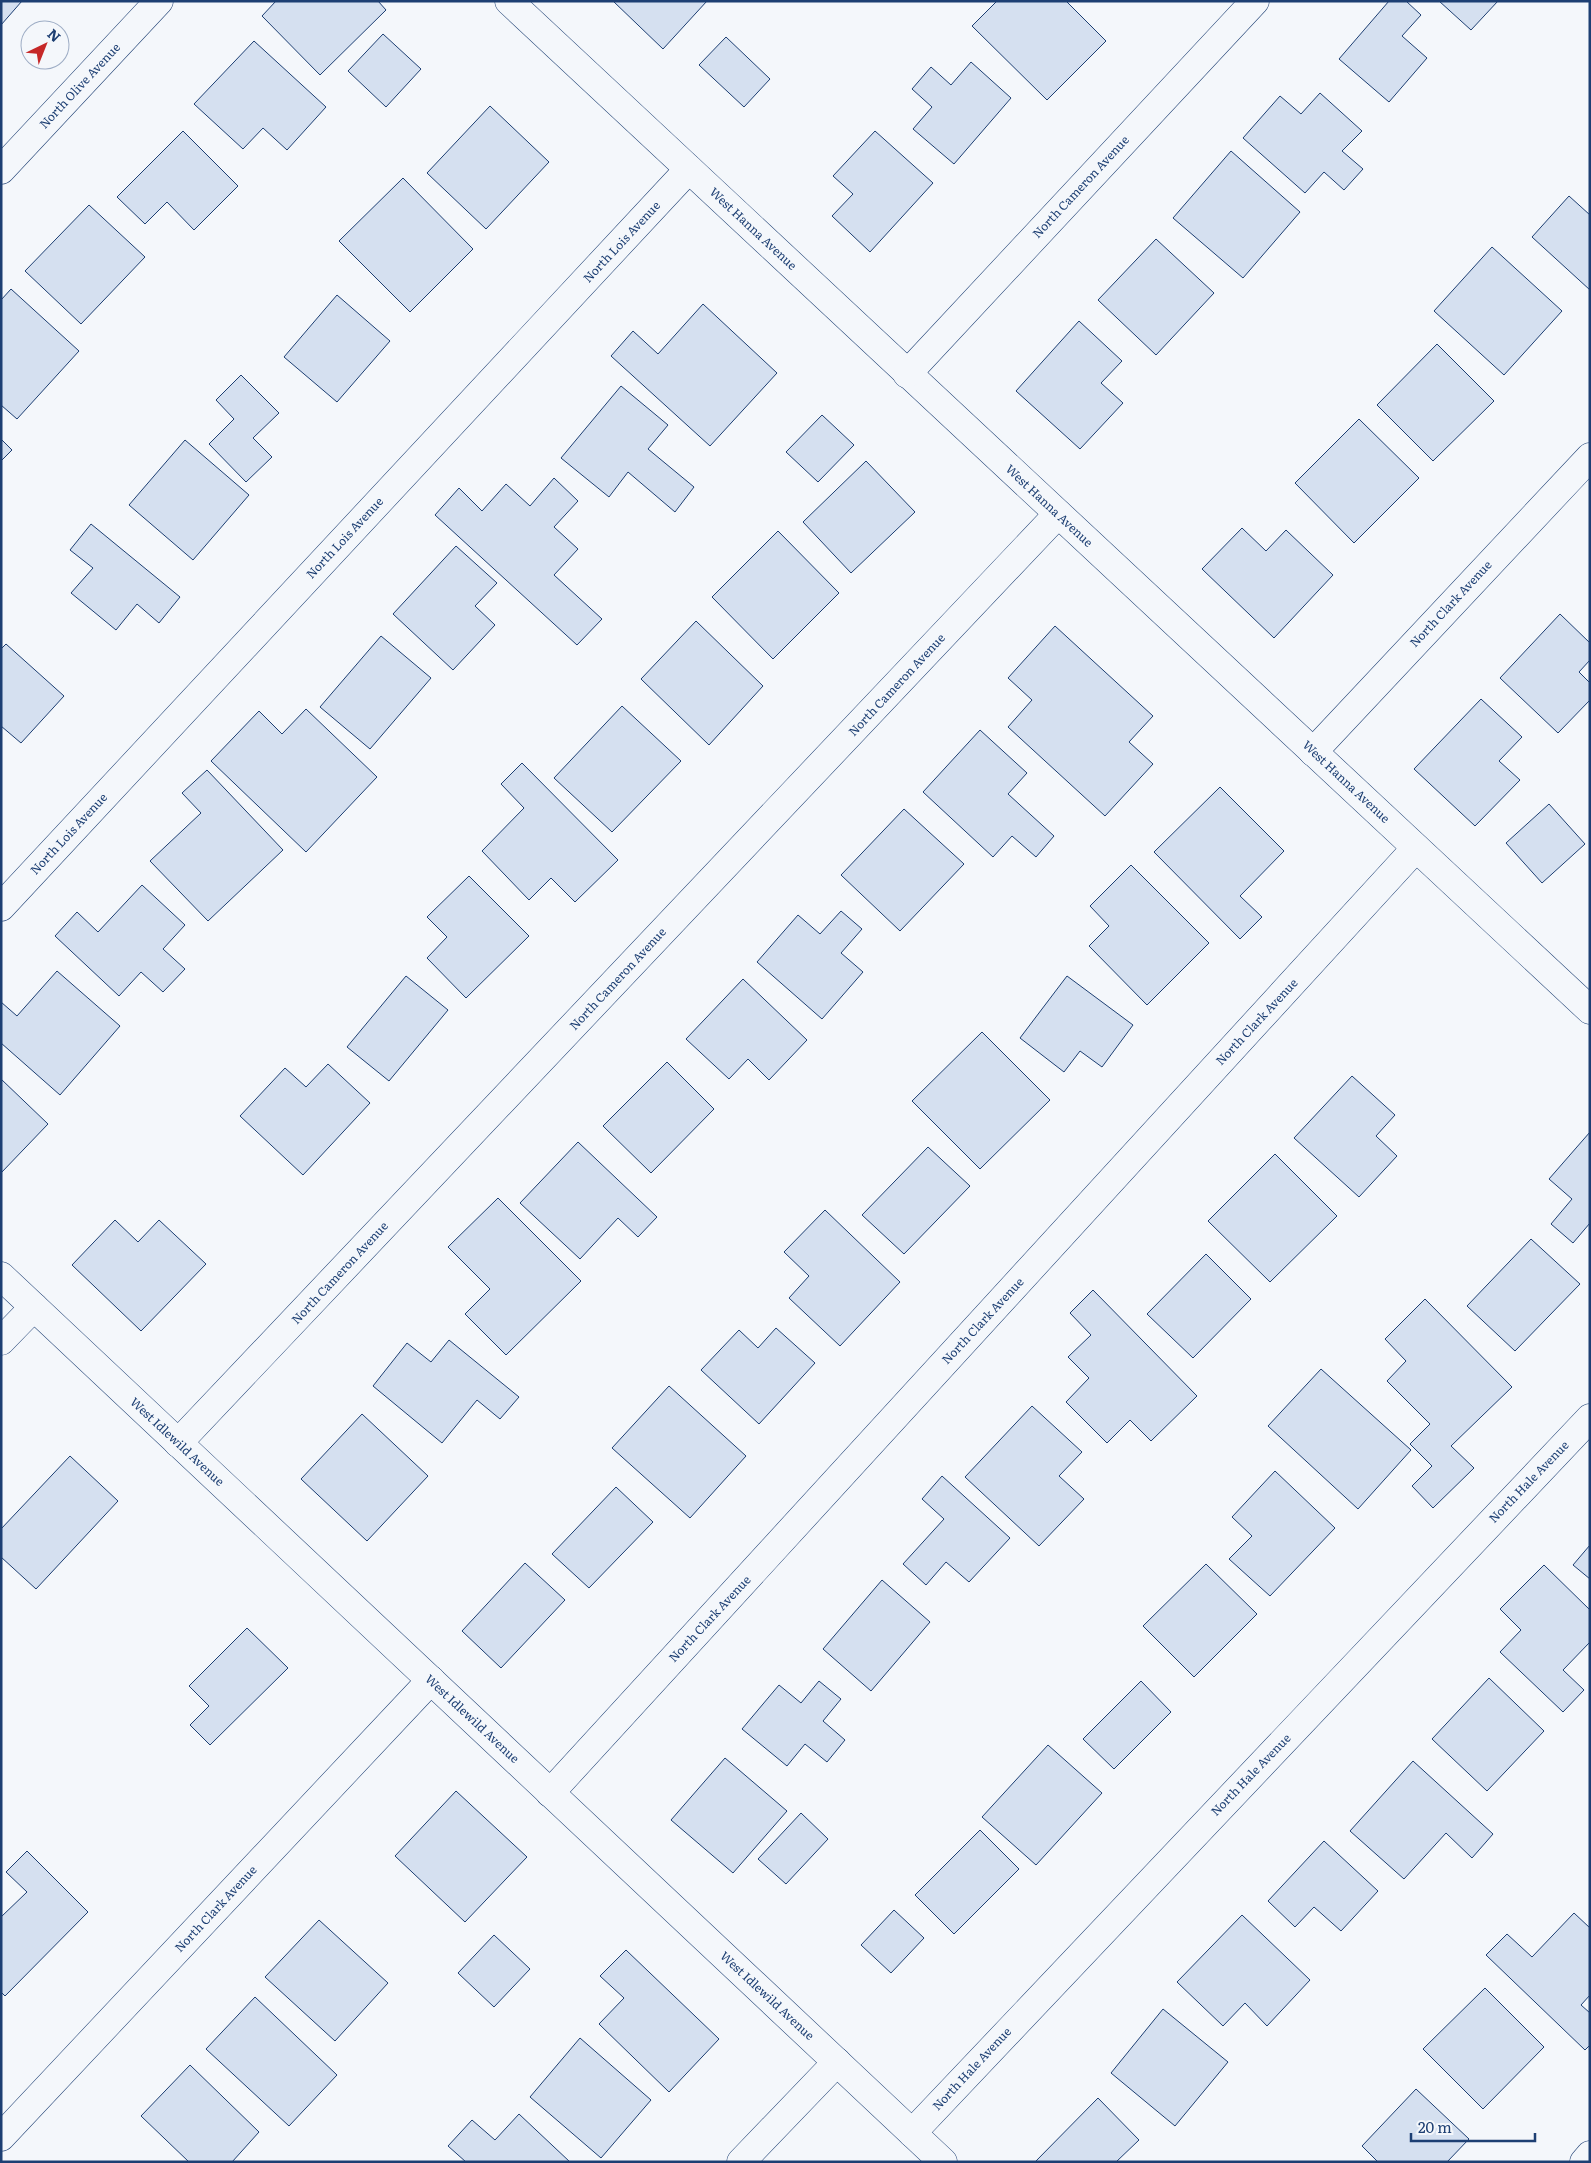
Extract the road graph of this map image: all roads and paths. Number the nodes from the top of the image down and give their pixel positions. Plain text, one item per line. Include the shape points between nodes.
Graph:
1 (159, 1) edge
2 (509, 1) edge
3 (1255, 1) edge
4 (689, 169) junction
5 (1, 170) edge
6 (907, 374) junction
7 (1590, 457) edge
8 (1058, 514) junction
9 (1313, 752) junction
10 (1416, 848) junction
11 (1, 907) edge
12 (1590, 1010) edge
13 (1, 1276) edge
14 (34, 1307) junction
15 (1, 1341) edge
16 (1590, 1418) edge
17 (178, 1443) junction
18 (431, 1680) junction
19 (550, 1793) junction
20 (837, 2062) junction
21 (912, 2133) junction
22 (1, 2137) edge
23 (1590, 2155) edge
24 (741, 2162) edge
25 (943, 2162) edge
26 (1584, 2162) edge

1 - 5 street, North Olive Avenue
2 - 4 street, West Hanna Avenue
3 - 6 street, North Cameron Avenue
4 - 6 street, West Hanna Avenue
4 - 11 street, North Lois Avenue
6 - 8 street, West Hanna Avenue
7 - 9 street, North Clark Avenue
8 - 9 street, West Hanna Avenue
8 - 17 street, North Cameron Avenue
9 - 10 street, West Hanna Avenue
10 - 12 street, West Hanna Avenue
10 - 19 street, North Clark Avenue
13 - 14 street, West Idlewild Avenue
14 - 15 street
14 - 17 street, West Idlewild Avenue
16 - 21 street, North Hale Avenue
17 - 18 street, West Idlewild Avenue
18 - 19 street, West Idlewild Avenue
18 - 22 street, North Clark Avenue
19 - 20 street, West Idlewild Avenue
20 - 21 street, West Idlewild Avenue
20 - 24 street
21 - 25 street, West Idlewild Avenue
23 - 26 street

